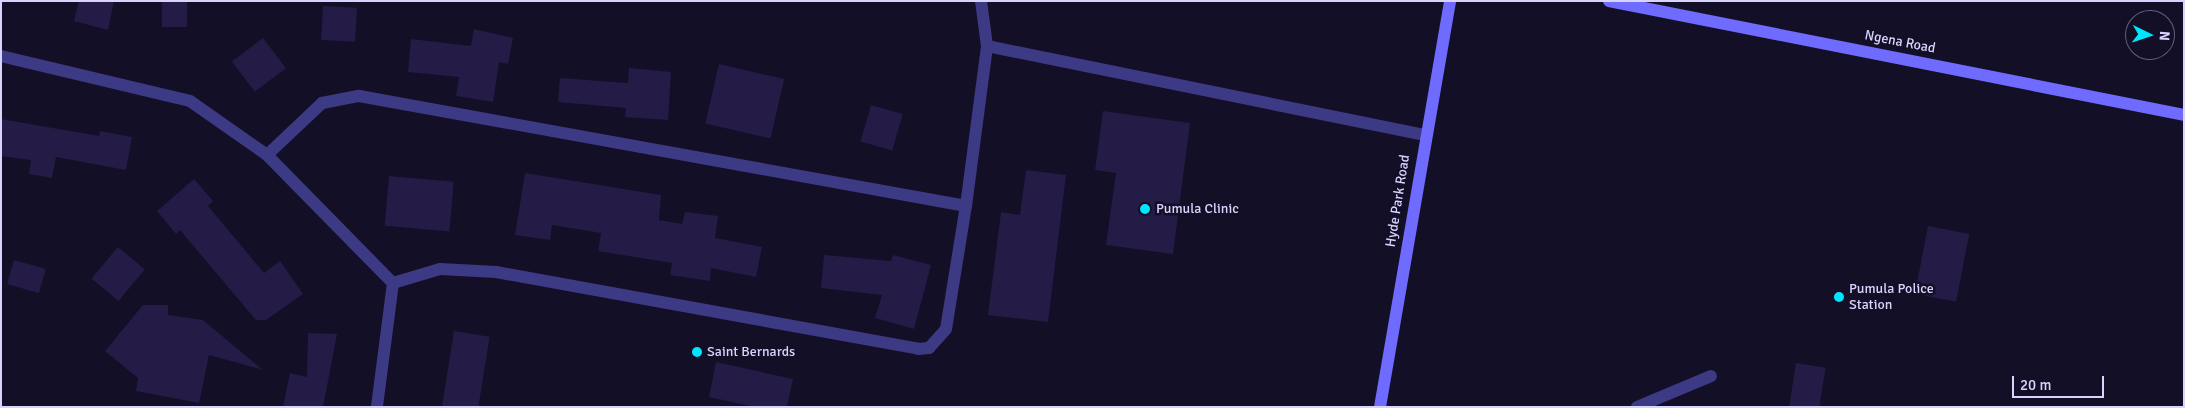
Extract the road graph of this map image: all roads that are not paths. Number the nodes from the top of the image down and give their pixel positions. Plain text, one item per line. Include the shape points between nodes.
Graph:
1 (981, 1) edge
2 (1450, 1) edge
3 (1609, 1) edge
4 (987, 46) junction
5 (1, 56) edge
6 (2184, 115) edge
7 (1424, 135) junction
8 (267, 155) junction
9 (966, 206) junction
10 (393, 283) junction
11 (1710, 376) dead end
12 (376, 407) edge
13 (1380, 407) edge
14 (1637, 407) edge

1 - 4 street
2 - 7 street, Hyde Park Road
3 - 6 street, Ngena Road
4 - 7 street
4 - 9 street
5 - 8 street via 190,101
7 - 13 street, Hyde Park Road
8 - 9 street via 322,103 359,96
8 - 10 street
9 - 10 street via 946,329 929,348 918,349 496,272 440,270
10 - 12 street
11 - 14 street

